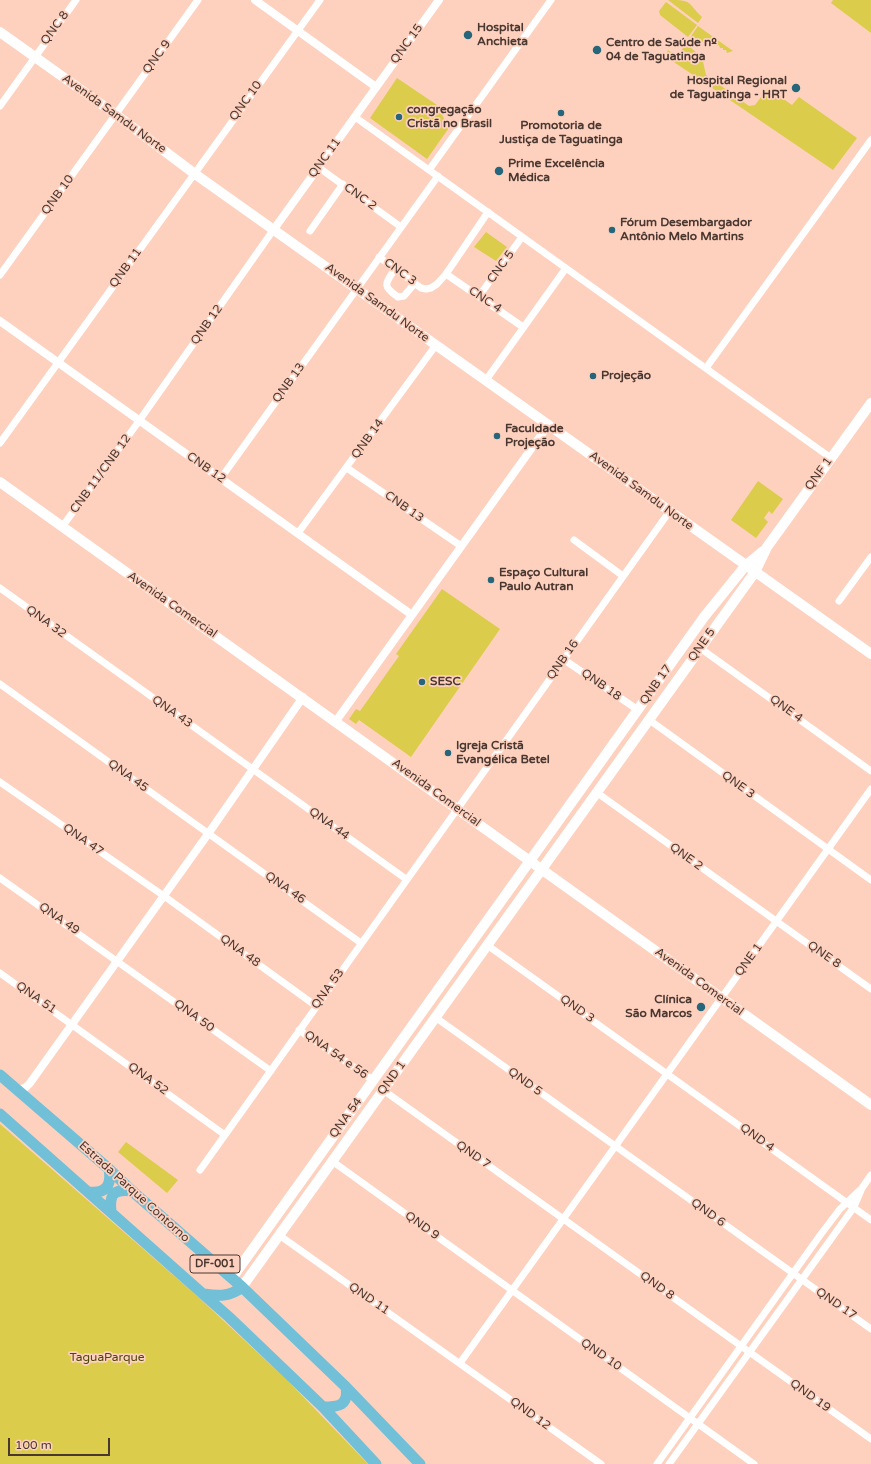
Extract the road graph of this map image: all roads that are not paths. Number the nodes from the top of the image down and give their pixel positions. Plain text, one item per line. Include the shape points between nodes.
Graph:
1 (76, 0) edge
2 (198, 0) edge
3 (255, 0) edge
4 (320, 0) edge
5 (439, 0) edge
6 (551, 0) edge
7 (298, 30) junction
8 (0, 32) edge
9 (35, 57) junction
10 (376, 87) junction
11 (0, 106) edge
12 (115, 114) junction
13 (355, 117) junction
14 (871, 140) edge
15 (318, 167) junction
16 (429, 170) junction
17 (195, 174) junction
18 (438, 176) junction
19 (343, 184) junction
20 (488, 212) junction
21 (401, 227) junction
22 (274, 229) junction
23 (310, 231) dead end
24 (522, 237) junction
25 (379, 257) junction
26 (566, 268) junction
27 (395, 269) junction
28 (446, 274) junction
29 (0, 275) edge
30 (418, 285) junction
31 (357, 288) junction
32 (479, 296) junction
33 (0, 321) edge
34 (523, 327) junction
35 (436, 345) junction
36 (58, 363) junction
37 (706, 368) junction
38 (486, 380) junction
39 (871, 403) edge
40 (139, 420) junction
41 (549, 424) junction
42 (0, 443) edge
43 (831, 458) junction
44 (347, 468) junction
45 (220, 478) junction
46 (0, 482) edge
47 (669, 512) junction
48 (62, 527) junction
49 (298, 533) junction
50 (574, 540) dead end
51 (461, 546) junction
52 (767, 547) junction
53 (871, 556) edge
54 (746, 565) junction
55 (755, 572) junction
56 (623, 576) junction
57 (0, 588) edge
58 (717, 599) junction
59 (839, 602) dead end
60 (728, 609) junction
61 (412, 615) junction
62 (704, 617) junction
63 (716, 626) junction
64 (700, 648) junction
65 (871, 654) edge
66 (93, 656) joint
67 (564, 659) junction
68 (0, 684) edge
69 (303, 697) junction
70 (638, 710) junction
71 (648, 719) junction
72 (336, 721) junction
73 (252, 769) junction
74 (871, 770) edge
75 (1, 783) edge
76 (871, 789) edge
77 (580, 791) junction
78 (594, 795) junction
79 (458, 808) junction
80 (208, 834) junction
81 (829, 850) junction
82 (530, 860) junction
83 (542, 869) junction
84 (0, 878) edge
85 (406, 879) junction
86 (871, 880) edge
87 (164, 896) junction
88 (498, 904) junction
89 (510, 913) junction
90 (777, 922) junction
91 (362, 943) junction
92 (487, 945) junction
93 (117, 961) junction
94 (0, 973) edge
95 (871, 989) edge
96 (721, 997) junction
97 (316, 1006) junction
98 (435, 1017) junction
99 (72, 1024) junction
100 (299, 1030) junction
101 (403, 1039) junction
102 (413, 1048) junction
103 (393, 1052) junction
104 (404, 1060) junction
105 (271, 1071) junction
106 (668, 1073) junction
107 (0, 1075) edge
108 (373, 1080) junction
109 (30, 1083) junction
110 (17, 1090) junction
111 (383, 1090) junction
112 (29, 1100) junction
113 (871, 1105) edge
114 (0, 1114) edge
115 (225, 1135) junction
116 (615, 1146) junction
117 (332, 1161) junction
118 (109, 1169) junction
119 (200, 1170) dead end
120 (871, 1175) edge
121 (862, 1188) junction
122 (132, 1191) junction
123 (89, 1192) junction
124 (846, 1202) junction
125 (854, 1207) junction
126 (111, 1211) junction
127 (564, 1219) junction
128 (871, 1220) edge
129 (279, 1235) junction
130 (254, 1248) junction
131 (264, 1256) junction
132 (793, 1274) junction
133 (232, 1278) junction
134 (801, 1280) junction
135 (242, 1287) junction
136 (512, 1292) junction
137 (204, 1294) junction
138 (871, 1329) edge
139 (741, 1346) junction
140 (749, 1352) junction
141 (460, 1363) junction
142 (346, 1387) junction
143 (323, 1408) junction
144 (690, 1418) junction
145 (698, 1424) junction
146 (871, 1439) edge
147 (376, 1464) edge
148 (420, 1464) edge
149 (601, 1464) edge
150 (657, 1464) edge
151 (669, 1464) edge
152 (754, 1464) edge

1 - 9 street, QNC 8
2 - 12 street, QNC 9
3 - 7 street
4 - 7 street, QNC 10
5 - 10 street, QNC 15
6 - 16 street
7 - 10 street
7 - 17 street, QNC 10
8 - 9 main road, Avenida Samdu Norte
9 - 11 street, QNC 8
9 - 12 main road, Avenida Samdu Norte
10 - 13 street, QNC 11
12 - 17 main road, Avenida Samdu Norte
12 - 29 street, QNB 10
13 - 15 street, QNC 11
13 - 16 street
14 - 37 street
15 - 19 street, CNC 2
15 - 22 street, QNC 11
16 - 18 street
17 - 22 main road, Avenida Samdu Norte
17 - 36 street, QNB 11
18 - 20 street
18 - 21 street, QNB 13
19 - 21 street, CNC 2
19 - 23 street
20 - 24 street
20 - 28 street
21 - 25 street, QNB 13
22 - 31 main road, Avenida Samdu Norte
22 - 40 street, QNB 12
24 - 26 street
24 - 32 street, CNC 5
25 - 27 street, CNC 3
25 - 31 street, QNB 13
26 - 34 street
26 - 37 street
27 - 30 street, CNC 3
27 - 30 street via 386,281 389,291 398,297 404,296
28 - 30 street via 431,288 426,289
28 - 32 street, CNC 4
31 - 35 main road, Avenida Samdu Norte
31 - 45 street, QNB 13
32 - 34 street, CNC 4
33 - 36 street, CNB 12
34 - 38 street
35 - 38 main road, Avenida Samdu Norte
35 - 44 street, QNB 14
36 - 40 street, CNB 12
36 - 42 street, QNB 11
37 - 43 street
38 - 41 main road, Avenida Samdu Norte
39 - 43 main road, QNF 1
40 - 45 street, CNB 12
40 - 48 street, CNB 11/CNB 12
41 - 47 main road, Avenida Samdu Norte
41 - 51 street
43 - 52 main road, QNF 1
44 - 49 street, QNB 14
44 - 51 street, CNB 13
45 - 49 street, CNB 12
46 - 48 main road, Avenida Comercial
47 - 54 main road, Avenida Samdu Norte
47 - 56 street, QNB 16
48 - 69 main road, Avenida Comercial
49 - 61 street, CNB 12
50 - 56 street
51 - 61 street
52 - 54 main road, QNF 1
52 - 55 main road, QNF 1
53 - 59 street
54 - 55 main road, Avenida Samdu Norte
54 - 58 main road, QNB 17
55 - 60 main road, QNE 5
55 - 65 main road, Avenida Samdu Norte
56 - 67 street, QNB 16
57 - 66 street, QNA 32
58 - 60 main road via 718,610 722,612
58 - 62 main road, QNB 17
60 - 63 main road, QNE 5
61 - 72 street
62 - 63 main road via 711,619
62 - 70 main road, QNB 17
63 - 64 main road, QNE 5
64 - 71 main road, QNE 5
64 - 74 street, QNE 4
66 - 73 street, QNA 43
67 - 70 street, QNB 18
67 - 79 street, QNB 16
68 - 80 street, QNA 45
69 - 72 main road, Avenida Comercial
69 - 73 street
70 - 77 main road, QNB 17
71 - 78 main road, QNE 5
71 - 81 street, QNE 3
72 - 79 main road, Avenida Comercial
73 - 80 street
73 - 85 street, QNA 44
75 - 87 street, QNA 47
76 - 81 street, QNE 1
77 - 78 main road via 585,798
77 - 82 main road
78 - 83 main road, QND 1
78 - 90 street, QNE 2
79 - 82 main road, Avenida Comercial
79 - 85 street, QNA 53
80 - 87 street
80 - 91 street, QNA 46
81 - 86 street, QNE 3
81 - 90 street, QNE 1
82 - 83 main road, Avenida Comercial
82 - 88 main road, QNA 54
83 - 89 main road, QND 1
83 - 96 main road, Avenida Comercial
84 - 93 street, QNA 49
85 - 91 street, QNA 53
87 - 93 street
87 - 97 street, QNA 48
88 - 89 main road via 505,906
88 - 101 main road, QNA 54
89 - 92 main road, QND 1
90 - 95 street, QNE 8
90 - 96 street, QNE 1
91 - 97 street, QNA 53
92 - 98 main road, QND 1
92 - 106 street, QND 3
93 - 99 street
93 - 105 street, QNA 50
94 - 99 street, QNA 51
96 - 106 street
96 - 113 main road, Avenida Comercial
97 - 100 street, QNA 53
98 - 102 main road, QND 1
98 - 116 street, QND 5
99 - 109 street
99 - 115 street, QNA 52
100 - 105 street, QNA 53
100 - 108 street, QNA 54 e 56
101 - 102 main road via 407,1046
101 - 103 main road, QNA 54
102 - 104 main road, QND 1
103 - 104 main road via 400,1054
103 - 108 main road, QNA 54
104 - 111 main road, QND 1
105 - 115 street, QNA 53
106 - 116 street
106 - 124 street, QND 4
107 - 110 highway, Estrada Parque Contorno / DF-001
108 - 130 main road, QNA 54
109 - 110 street via 25,1088
109 - 112 street
110 - 112 highway, Estrada Parque Contorno / DF-001
111 - 117 main road, QND 1
111 - 127 street, QND 7
112 - 118 highway, Estrada Parque Contorno / DF-001
114 - 123 highway, DF-001
115 - 119 street, QNA 53
116 - 127 street
116 - 132 street, QND 6
117 - 129 main road, QND 1
117 - 136 street, QND 9
118 - 122 highway, Estrada Parque Contorno / DF-001
118 - 123 highway via 110,1179 106,1188 99,1193
120 - 121 street
121 - 124 street
121 - 125 street
122 - 126 highway via 116,1192 110,1200
122 - 133 highway, Estrada Parque Contorno / DF-001
123 - 126 highway, DF-001
124 - 125 street, QND 4
124 - 132 street
125 - 128 street, QND 4
125 - 134 street
126 - 137 highway, DF-001
127 - 136 street
127 - 139 street, QND 8
129 - 131 main road, QND 1
129 - 141 street, QND 11
130 - 131 main road via 260,1256
130 - 133 main road, QNA 54
131 - 135 main road, QND 1
132 - 134 street, QND 6
132 - 139 street
133 - 135 highway, Estrada Parque Contorno / DF-001
134 - 138 street, QND 17
134 - 140 street
135 - 137 highway via 223,1295
135 - 142 highway, Estrada Parque Contorno / DF-001
136 - 141 street
136 - 144 street, QND 10
137 - 143 highway, DF-001
139 - 140 street, QND 8
139 - 144 street
140 - 145 street
140 - 146 street, QND 19
141 - 149 street, QND 12
142 - 143 highway via 347,1396 343,1402 334,1407
142 - 148 highway, Estrada Parque Contorno / DF-001
143 - 147 highway, DF-001
144 - 145 street, QND 10
144 - 150 street
145 - 151 street
145 - 152 street, QND 10

